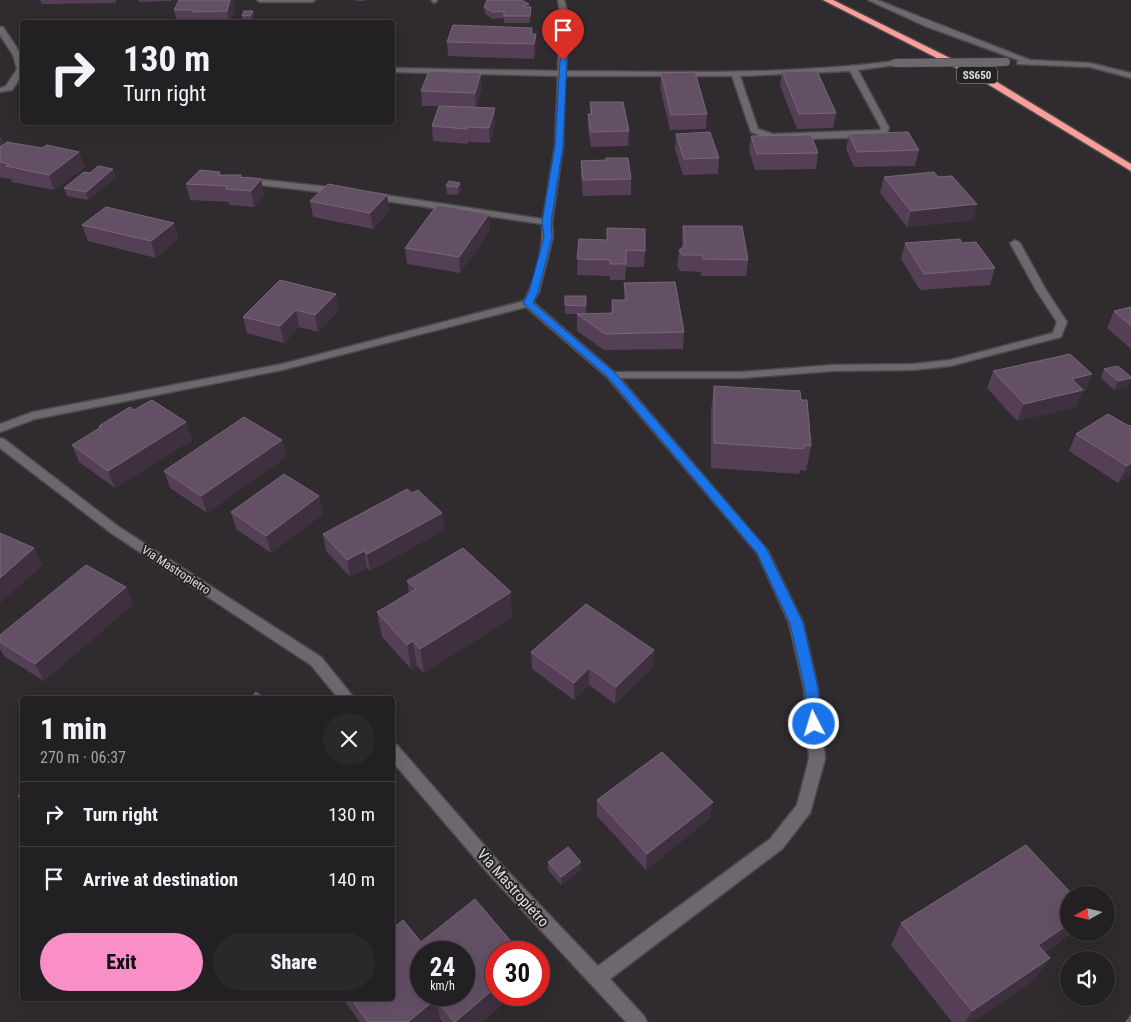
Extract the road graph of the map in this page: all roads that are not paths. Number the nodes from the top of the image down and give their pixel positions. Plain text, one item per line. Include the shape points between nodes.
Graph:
1 (260, 0) edge
2 (312, 0) edge
3 (561, 0) edge
4 (827, 0) edge
5 (871, 0) edge
6 (0, 28) edge
7 (1027, 62) junction
8 (20, 66) edge
9 (853, 68) junction
10 (395, 70) edge
11 (20, 71) edge
12 (735, 73) junction
13 (563, 74) junction
14 (1131, 76) edge
15 (0, 90) edge
16 (1131, 167) edge
17 (239, 180) edge
18 (547, 222) junction
19 (1015, 243) dead end
20 (528, 303) junction
21 (611, 375) junction
22 (0, 428) edge
23 (0, 442) edge
24 (345, 696) edge
25 (395, 753) edge
26 (596, 978) junction
27 (638, 1022) edge

1 - 2 street
3 - 13 street via 564,13
4 - 16 highway, SS650 via 988,81
5 - 7 street
6 - 8 street
7 - 9 street, bridge via 896,63
7 - 14 street via 1094,65
9 - 12 street
9 - 12 street via 886,128 883,132 763,135 754,130
10 - 13 street
11 - 15 street via 9,88
12 - 13 street
13 - 18 street via 559,146
17 - 18 street
18 - 20 street via 548,237 534,292
19 - 21 street via 1062,322 1057,335 950,363 913,367 832,368 742,375
20 - 21 street
20 - 22 street via 282,367 33,416
21 - 26 street via 762,551 796,623 811,689 817,759 804,808 776,844
23 - 24 street, Via Mastropietro via 114,530 316,661
25 - 26 street, Via Mastropietro via 492,866
26 - 27 street, Via Mastropietro

